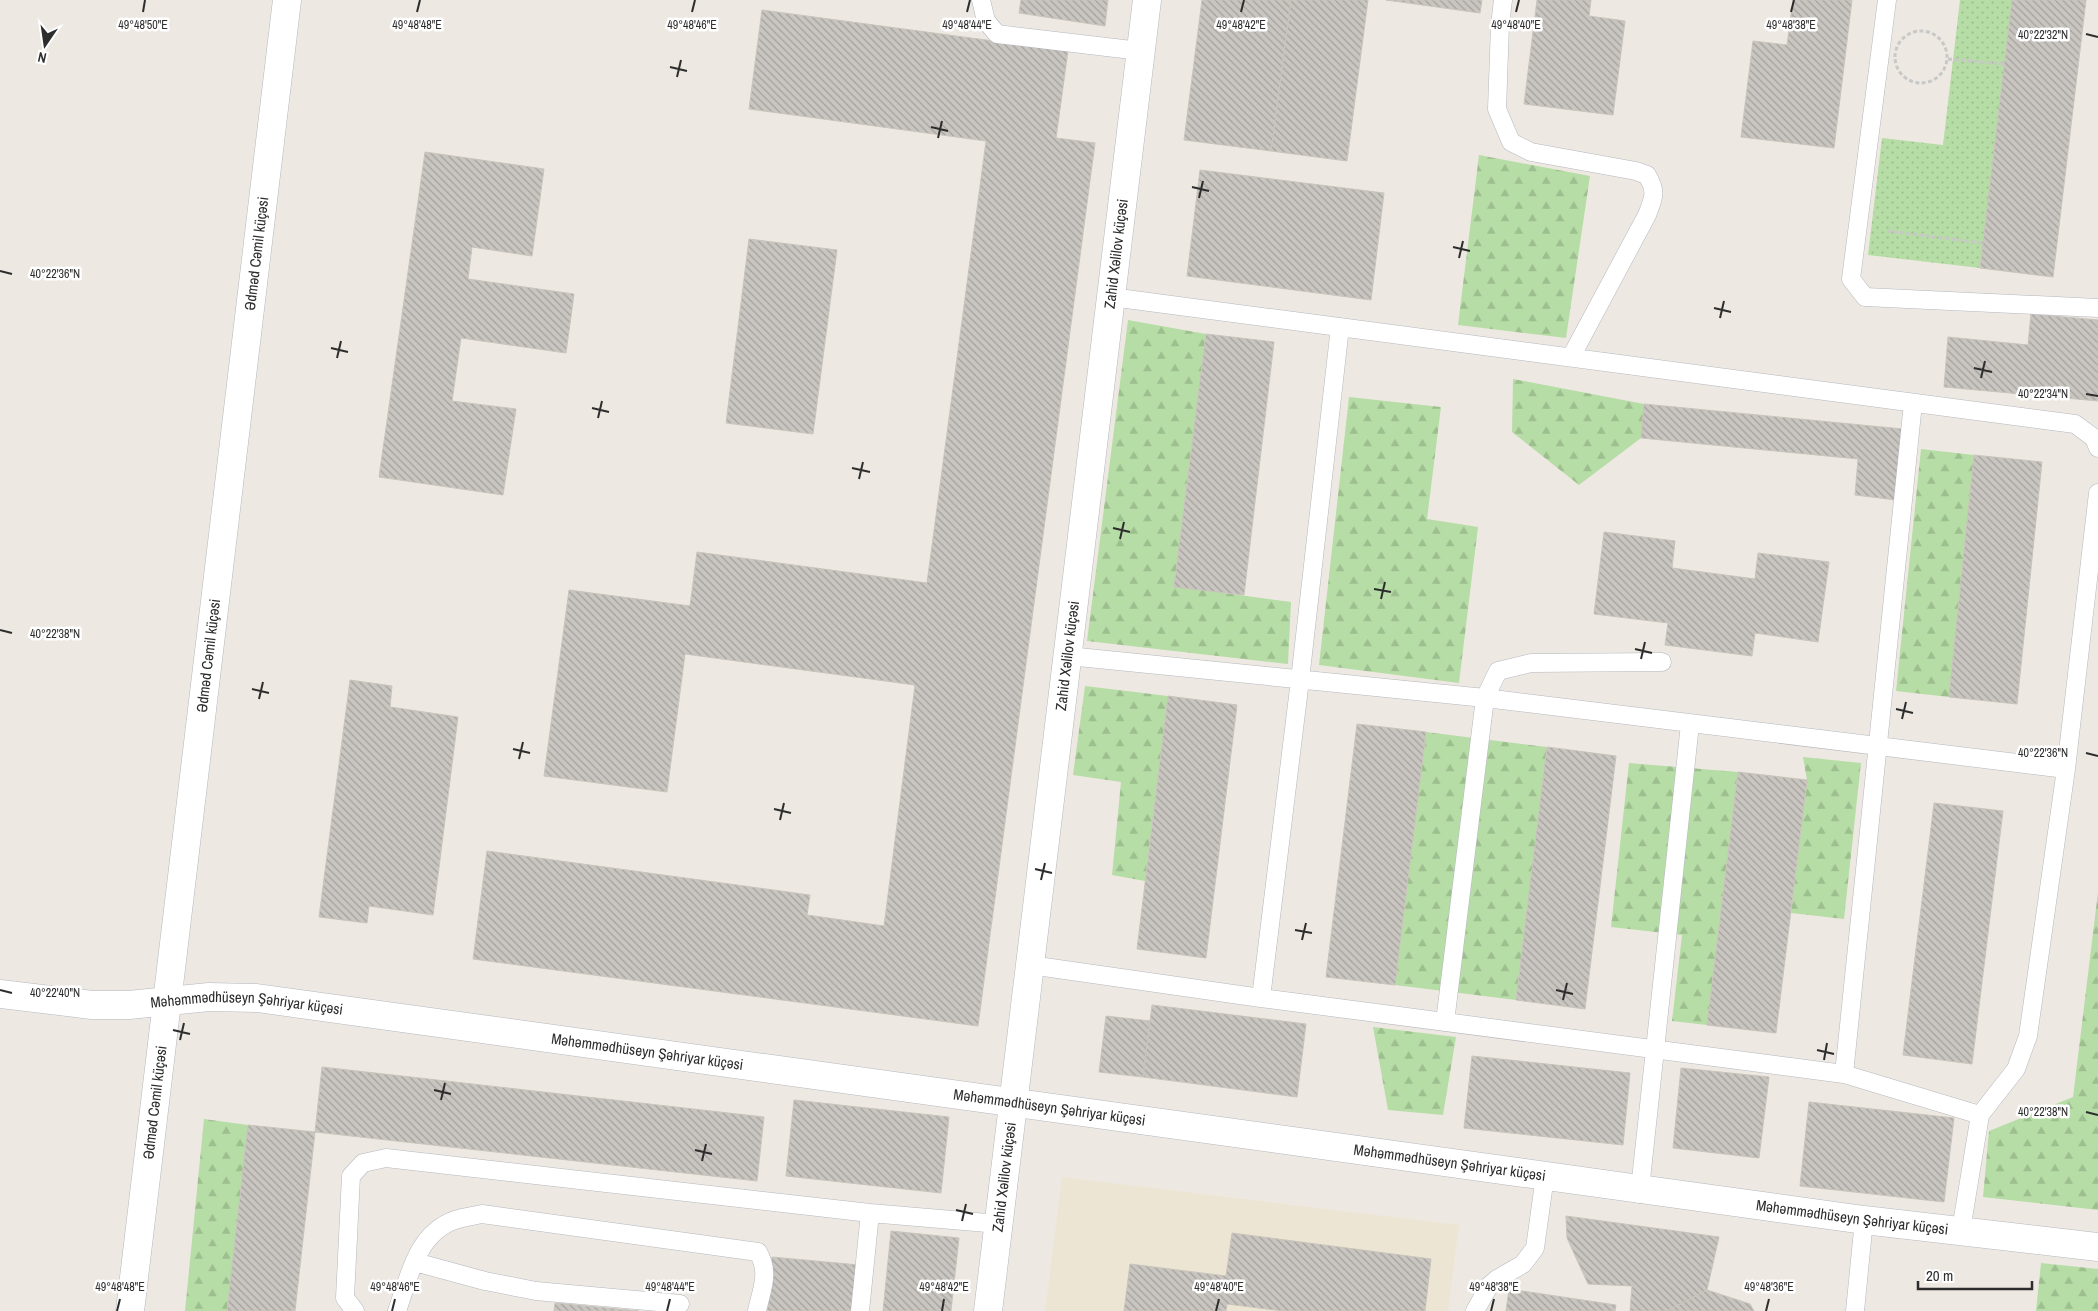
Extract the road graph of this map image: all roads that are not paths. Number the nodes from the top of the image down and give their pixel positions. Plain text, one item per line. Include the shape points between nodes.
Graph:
1 (287, 0) edge
2 (981, 0) edge
3 (1146, 0) edge
4 (1503, 0) edge
5 (1887, 0) edge
6 (1140, 50) junction
7 (1111, 297) junction
8 (2098, 308) edge
9 (1340, 327) junction
10 (1570, 357) junction
11 (1913, 403) junction
12 (2098, 448) edge
13 (2098, 493) edge
14 (1068, 656) junction
15 (1662, 662) dead end
16 (1300, 680) junction
17 (1485, 698) junction
18 (1690, 724) junction
19 (1876, 747) junction
20 (2066, 768) junction
21 (1030, 964) junction
22 (0, 994) edge
23 (1261, 998) junction
24 (168, 1001) junction
25 (1445, 1022) junction
26 (1654, 1050) junction
27 (1844, 1074) junction
28 (1014, 1102) junction
29 (1980, 1115) junction
30 (1545, 1176) junction
31 (1640, 1189) junction
32 (870, 1213) junction
33 (1864, 1220) junction
34 (1000, 1224) junction
35 (1961, 1230) junction
36 (2098, 1247) edge
37 (415, 1262) junction
38 (680, 1304) dead end
39 (130, 1311) edge
40 (354, 1311) edge
41 (397, 1311) edge
42 (757, 1311) edge
43 (860, 1311) edge
44 (988, 1311) edge
45 (1475, 1311) edge
46 (1855, 1311) edge

1 - 24 street, Ədməd Cəmil küçəsi
2 - 6 lane via 986,21 998,34
3 - 6 street, Zahid Xəlilov küçəsi
4 - 10 lane via 1497,109 1512,142 1531,152 1636,171 1647,175 1654,187 1647,215
5 - 8 lane via 1851,279 1865,297
6 - 7 street, Zahid Xəlilov küçəsi
7 - 9 lane
7 - 14 street, Zahid Xəlilov küçəsi
9 - 10 lane
9 - 16 lane
10 - 11 lane
11 - 12 lane via 2075,424 2094,438
11 - 19 lane
13 - 20 lane
14 - 16 lane
14 - 21 street, Zahid Xəlilov küçəsi
15 - 17 lane via 1531,662 1498,671
16 - 17 lane
16 - 23 lane
17 - 18 lane
17 - 25 lane
18 - 19 lane
18 - 26 lane
19 - 20 lane
19 - 27 lane
20 - 29 lane via 2028,1036 2016,1069
21 - 23 lane
21 - 28 street, Zahid Xəlilov küçəsi
22 - 24 street, Məhəmmədhüseyn Şəhriyar küçəsi via 92,1005
23 - 25 lane
24 - 28 street, Məhəmmədhüseyn Şəhriyar küçəsi via 209,997 257,998
24 - 39 street, Ədməd Cəmil küçəsi
25 - 26 lane
26 - 27 lane
26 - 31 lane
27 - 29 lane
28 - 30 street, Məhəmmədhüseyn Şəhriyar küçəsi
28 - 34 street, Zahid Xəlilov küçəsi
29 - 35 lane
30 - 31 street, Məhəmmədhüseyn Şəhriyar küçəsi
30 - 45 lane via 1534,1248 1523,1264 1489,1286
31 - 33 street, Məhəmmədhüseyn Şəhriyar küçəsi
32 - 34 lane
32 - 40 lane via 386,1158 363,1163 351,1176 345,1298
32 - 43 lane
33 - 35 street, Məhəmmədhüseyn Şəhriyar küçəsi
33 - 46 lane
34 - 44 street, Zahid Xəlilov küçəsi
35 - 36 street, Məhəmmədhüseyn Şəhriyar küçəsi
37 - 38 lane via 536,1291
37 - 41 lane
37 - 42 lane via 422,1244 438,1229 455,1220 482,1214 758,1252 764,1263 765,1278

